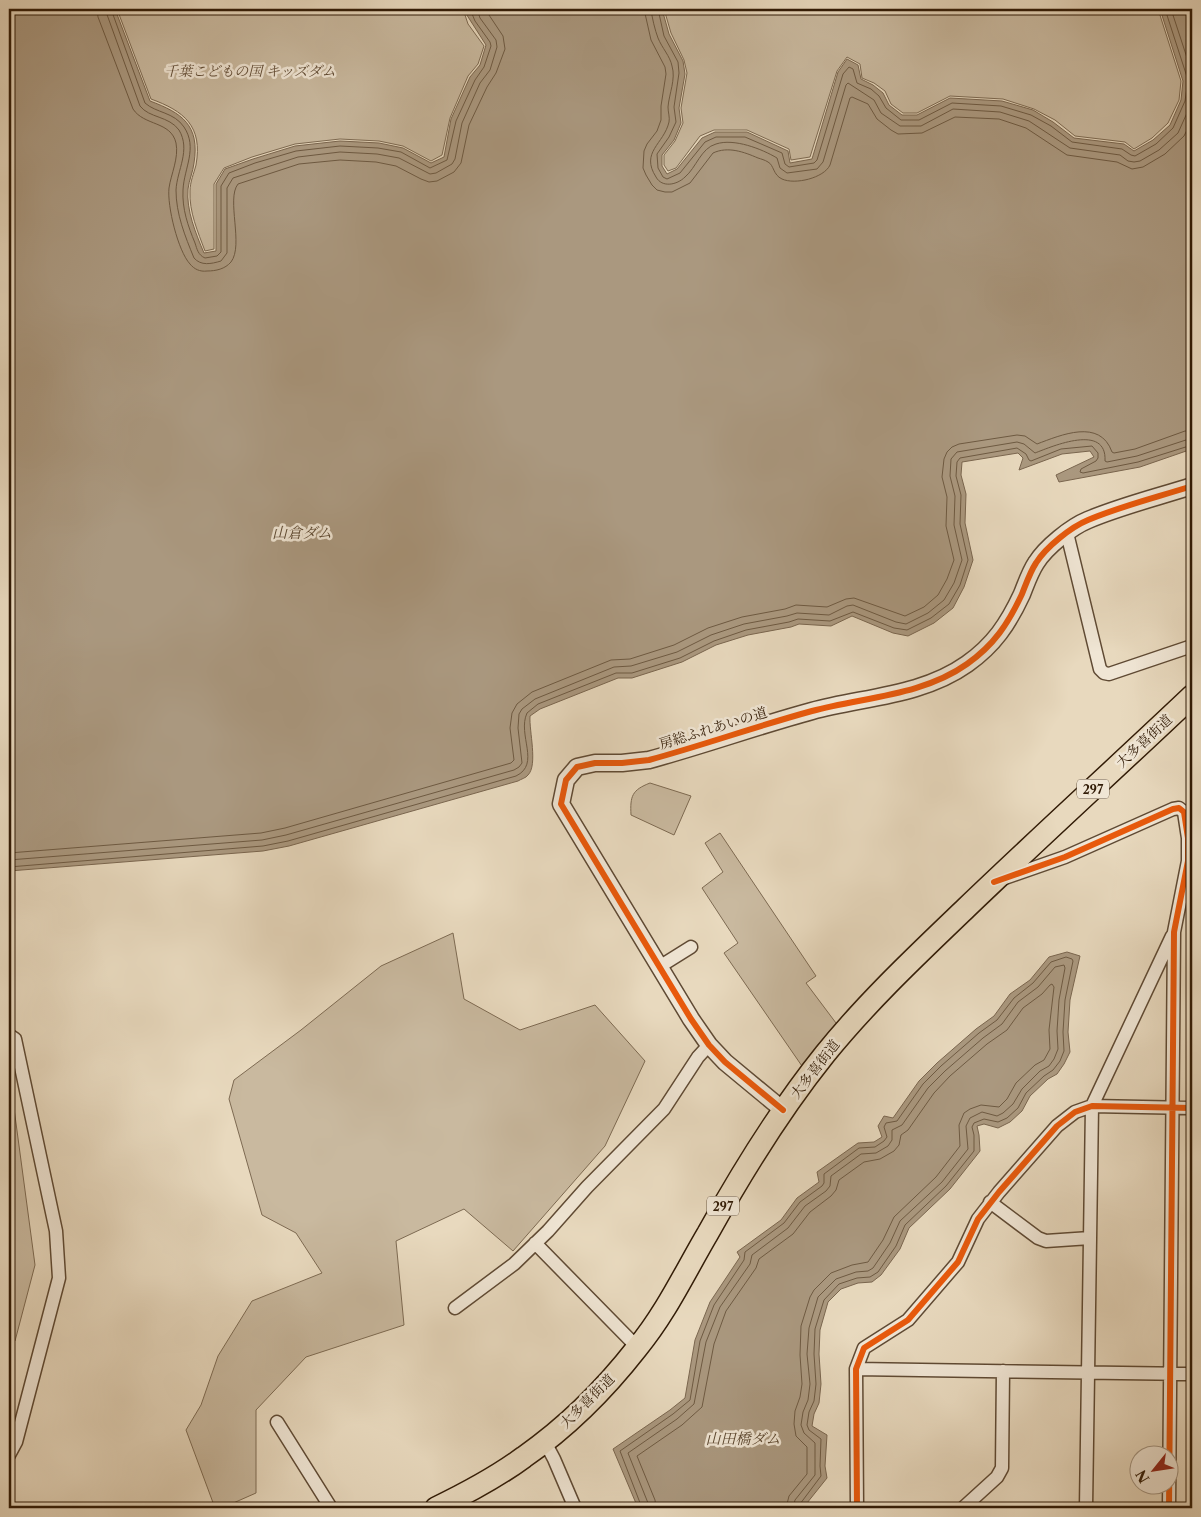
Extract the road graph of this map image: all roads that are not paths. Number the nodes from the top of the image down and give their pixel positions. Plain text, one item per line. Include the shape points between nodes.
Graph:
1 (1192, 486) edge
2 (1067, 533) junction
3 (1192, 646) edge
4 (1192, 696) edge
5 (1190, 861) edge
6 (994, 882) junction
7 (1174, 932) junction
8 (691, 947) dead end
9 (659, 967) junction
10 (9, 1035) edge
11 (709, 1045) junction
12 (1092, 1106) junction
13 (1173, 1108) junction
14 (1192, 1108) edge
15 (783, 1110) junction
16 (990, 1202) junction
17 (1090, 1238) junction
18 (535, 1243) junction
19 (455, 1308) dead end
20 (638, 1348) junction
21 (856, 1369) junction
22 (1003, 1371) junction
23 (1088, 1372) junction
24 (1170, 1373) junction
25 (1192, 1374) edge
26 (277, 1422) dead end
27 (545, 1442) junction
28 (9, 1455) edge
29 (331, 1508) edge
30 (436, 1508) edge
31 (575, 1508) edge
32 (857, 1508) edge
33 (963, 1508) edge
34 (1086, 1508) edge
35 (1169, 1508) edge

1 - 2 street, 房総ふれあいの道 via 1086,520
2 - 3 street via 1100,669 1104,674
2 - 9 street, 房総ふれあいの道 via 1036,563 1000,634 966,665 940,679 892,694 813,711 649,760 595,762 577,767 566,780 562,804
4 - 6 highway, 大多喜街道 / 297
5 - 6 street via 1184,812 1179,808 1065,857
5 - 7 street
6 - 15 highway, 大多喜街道 / 297 via 866,1006
7 - 12 street
7 - 13 street
8 - 9 street
9 - 11 street, 房総ふれあいの道
10 - 28 street via 15,1038 56,1231 59,1278 16,1442
11 - 15 street, 房総ふれあいの道
11 - 18 street via 664,1109
12 - 13 street
12 - 16 street via 1075,1112 1058,1126
12 - 17 street
13 - 14 street
13 - 24 street
15 - 20 highway, 大多喜街道 / 297
16 - 17 street via 1046,1241
16 - 21 street via 978,1219 958,1262 908,1320 864,1348
17 - 23 street
18 - 19 street via 514,1264
18 - 20 street
20 - 27 highway, 大多喜街道 / 297 via 583,1408
21 - 22 street
21 - 32 street
22 - 23 street
22 - 33 street via 1002,1468 997,1477
23 - 24 street
23 - 34 street
24 - 25 street
24 - 35 street
26 - 29 street
27 - 30 highway, 大多喜街道 / 297 via 493,1477
27 - 31 street

